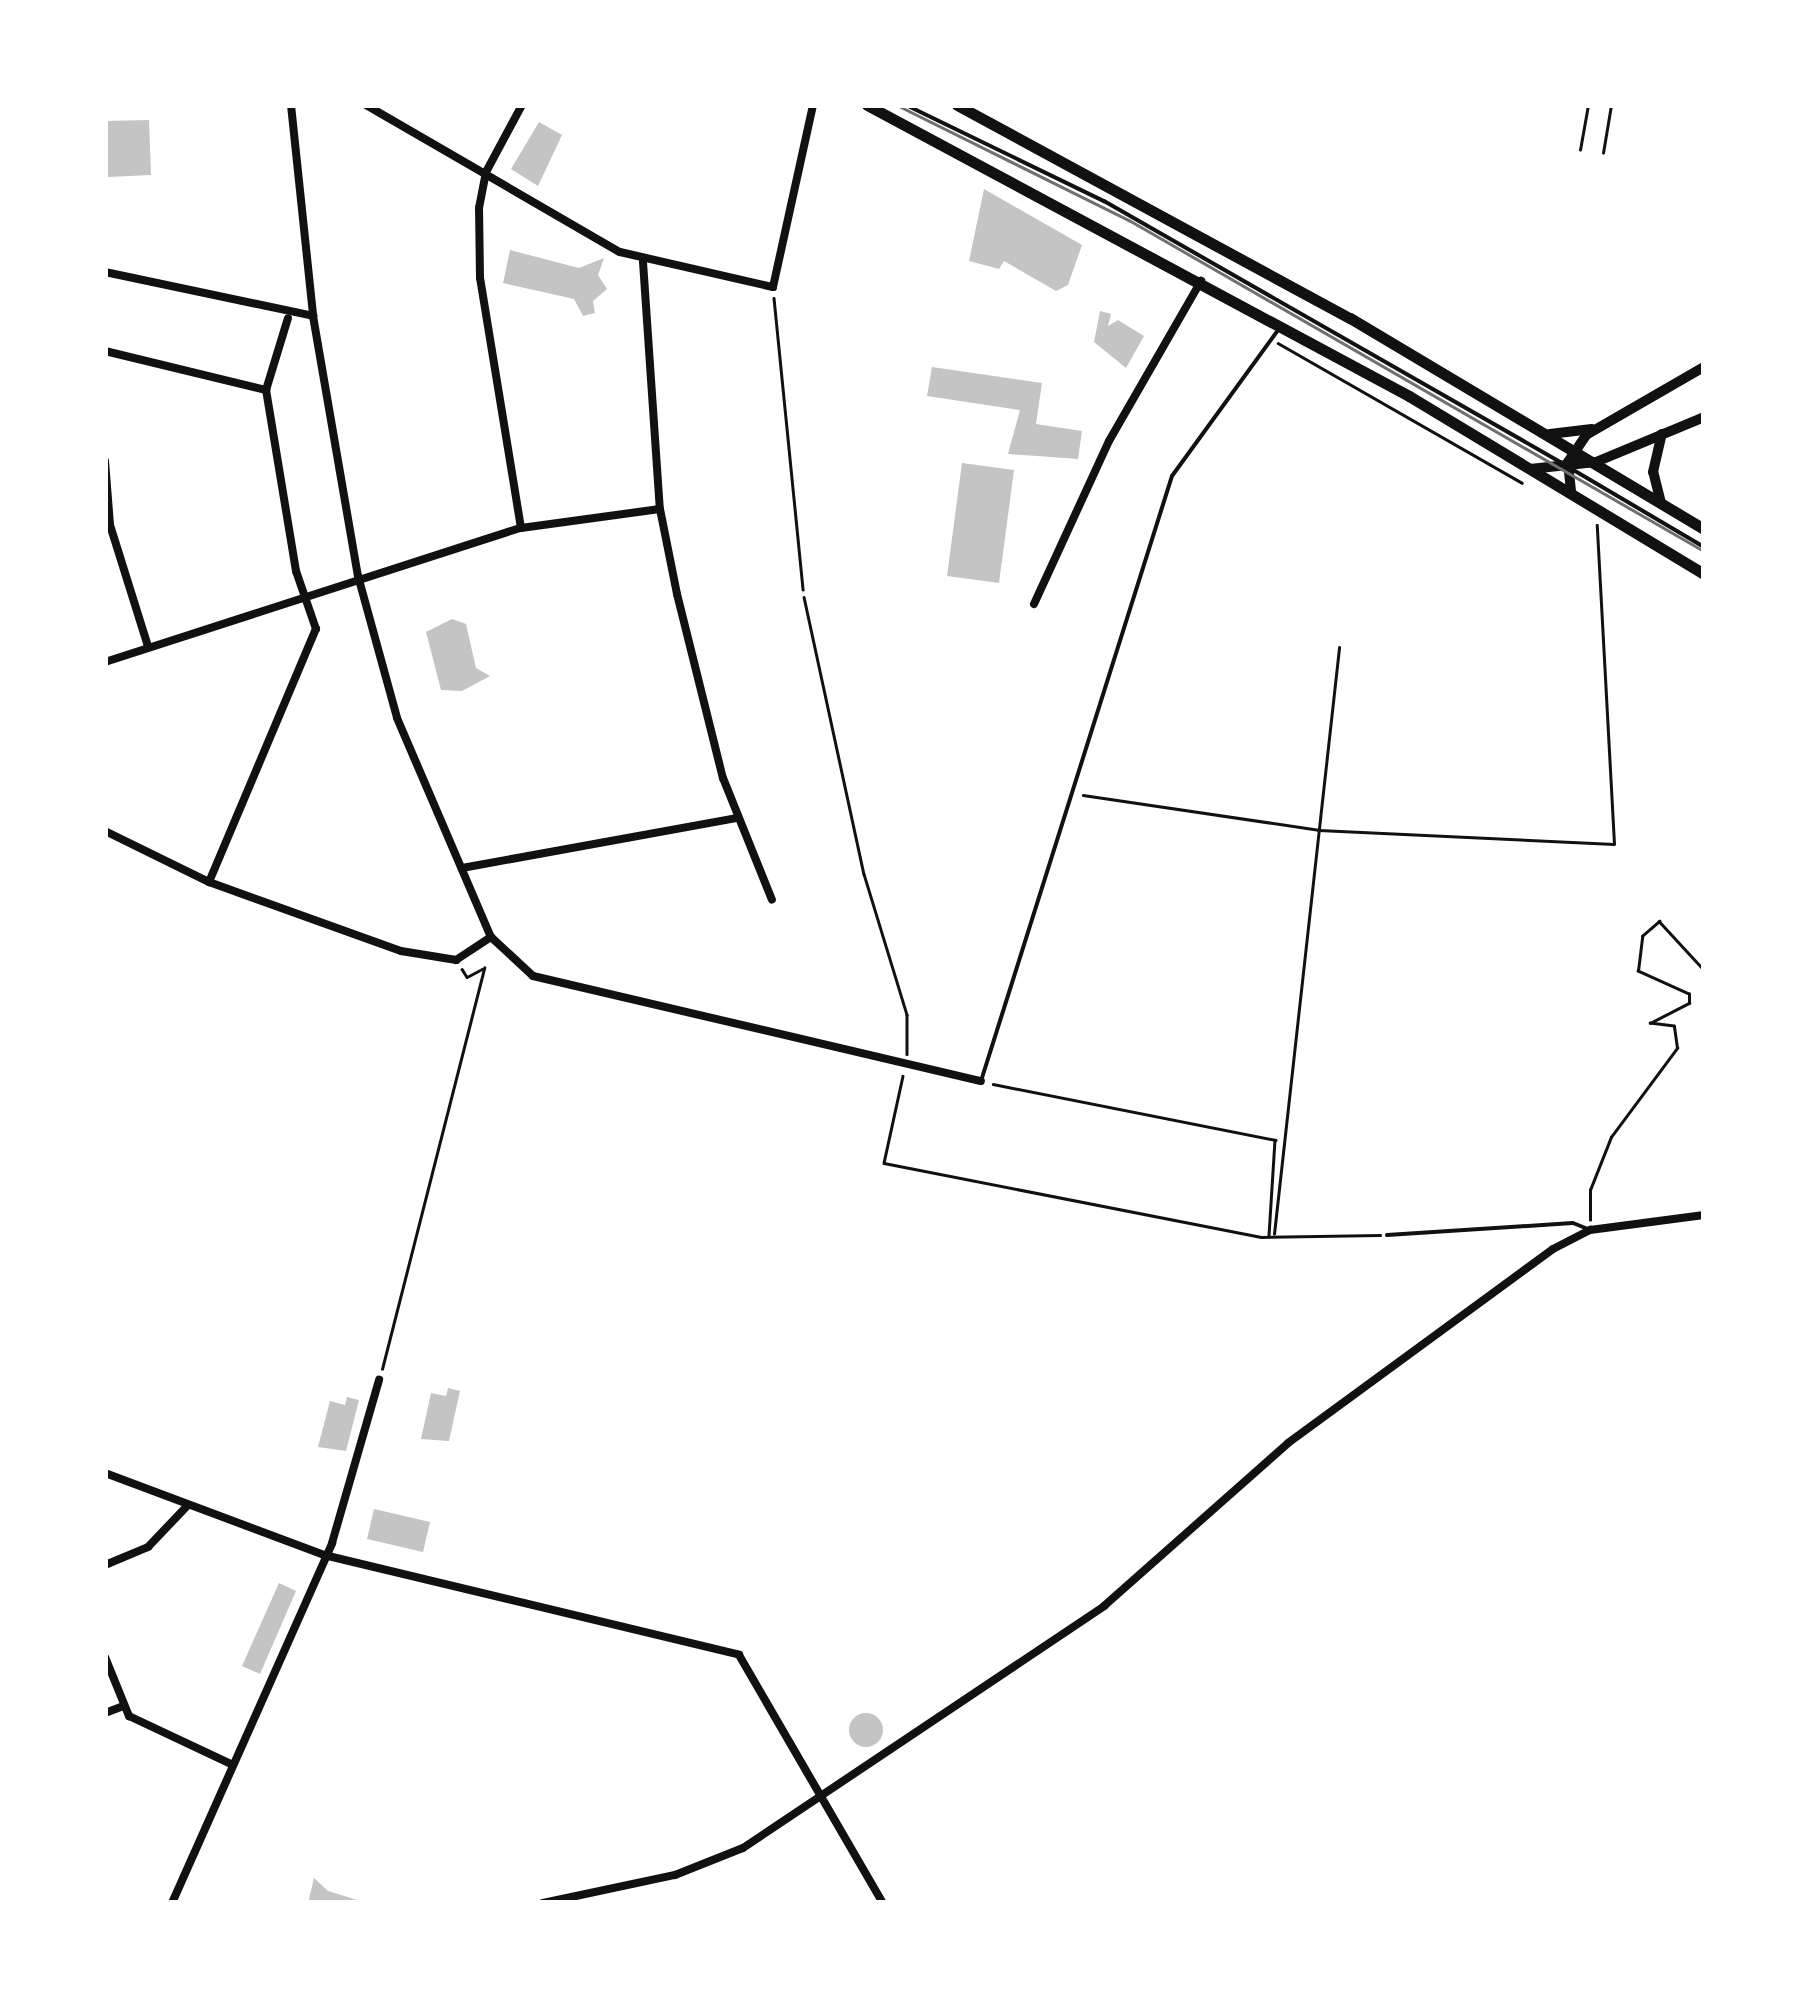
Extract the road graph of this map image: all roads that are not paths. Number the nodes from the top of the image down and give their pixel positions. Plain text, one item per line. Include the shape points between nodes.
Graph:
1 (290, 105) edge
2 (366, 105) edge
3 (522, 105) edge
4 (813, 105) edge
5 (868, 105) edge
6 (906, 105) edge
7 (957, 105) edge
8 (486, 172) junction
9 (643, 262) junction
10 (105, 272) edge
11 (1201, 281) junction
12 (313, 316) junction
13 (288, 318) junction
14 (1280, 326) junction
15 (105, 351) edge
16 (1704, 367) edge
17 (266, 390) junction
18 (1704, 417) edge
19 (1598, 428) junction
20 (1550, 434) junction
21 (1662, 434) junction
22 (1574, 449) junction
23 (105, 460) edge
24 (1596, 462) junction
25 (1567, 466) junction
26 (1530, 470) junction
27 (1571, 491) junction
28 (1661, 502) junction
29 (660, 510) junction
30 (522, 528) junction
31 (1704, 530) edge
32 (1704, 547) edge
33 (1704, 574) edge
34 (358, 576) junction
35 (308, 591) junction
36 (1034, 604) dead end
37 (148, 646) junction
38 (105, 662) edge
39 (738, 818) junction
40 (105, 831) edge
41 (462, 868) junction
42 (209, 882) junction
43 (772, 900) dead end
44 (491, 937) junction
45 (981, 1081) joint
46 (1704, 1215) edge
47 (1594, 1229) junction
48 (1387, 1236) road end
49 (379, 1380) road end
50 (105, 1473) edge
51 (187, 1506) junction
52 (324, 1555) junction
53 (105, 1565) edge
54 (105, 1657) edge
55 (123, 1706) junction
56 (105, 1713) edge
57 (231, 1764) junction
58 (818, 1799) junction
59 (172, 1903) edge
60 (543, 1903) edge
61 (883, 1903) edge

1 - 12 street
2 - 8 street
3 - 8 street
4 - 9 street via 773,287
5 - 11 main road
6 - 25 lane via 1104,201
7 - 20 main road
8 - 9 street
8 - 30 street via 480,278
9 - 29 street
10 - 13 street
11 - 14 main road
11 - 36 street via 1109,441
12 - 13 street
12 - 34 street
13 - 17 street
14 - 26 main road
14 - 45 lane via 1172,476
15 - 17 street
16 - 19 main road
17 - 35 street via 296,571
18 - 21 main road
19 - 20 main road
19 - 22 main road
20 - 22 main road
21 - 24 main road
21 - 28 main road via 1654,472
22 - 24 main road
22 - 25 main road
23 - 37 street via 110,525
24 - 25 main road
24 - 28 main road
25 - 26 main road
25 - 27 main road
25 - 32 lane
26 - 27 main road
27 - 33 main road
28 - 31 main road
29 - 30 street
29 - 39 street
30 - 34 street
34 - 35 street
34 - 41 street via 397,718
35 - 37 street
35 - 42 street via 314,642
37 - 38 street
39 - 41 street
39 - 43 street
40 - 42 street
41 - 44 street
42 - 44 street via 401,950 456,960
44 - 45 street via 533,976
46 - 47 street
47 - 48 lane via 1580,1224
47 - 58 street via 1288,1442 1104,1606
49 - 52 street
50 - 51 street
51 - 52 street
51 - 53 street via 148,1547
52 - 57 street
52 - 58 street via 738,1654
54 - 55 street
55 - 56 street
55 - 57 street via 142,1726
57 - 59 street
58 - 60 street via 703,1867
58 - 61 street

